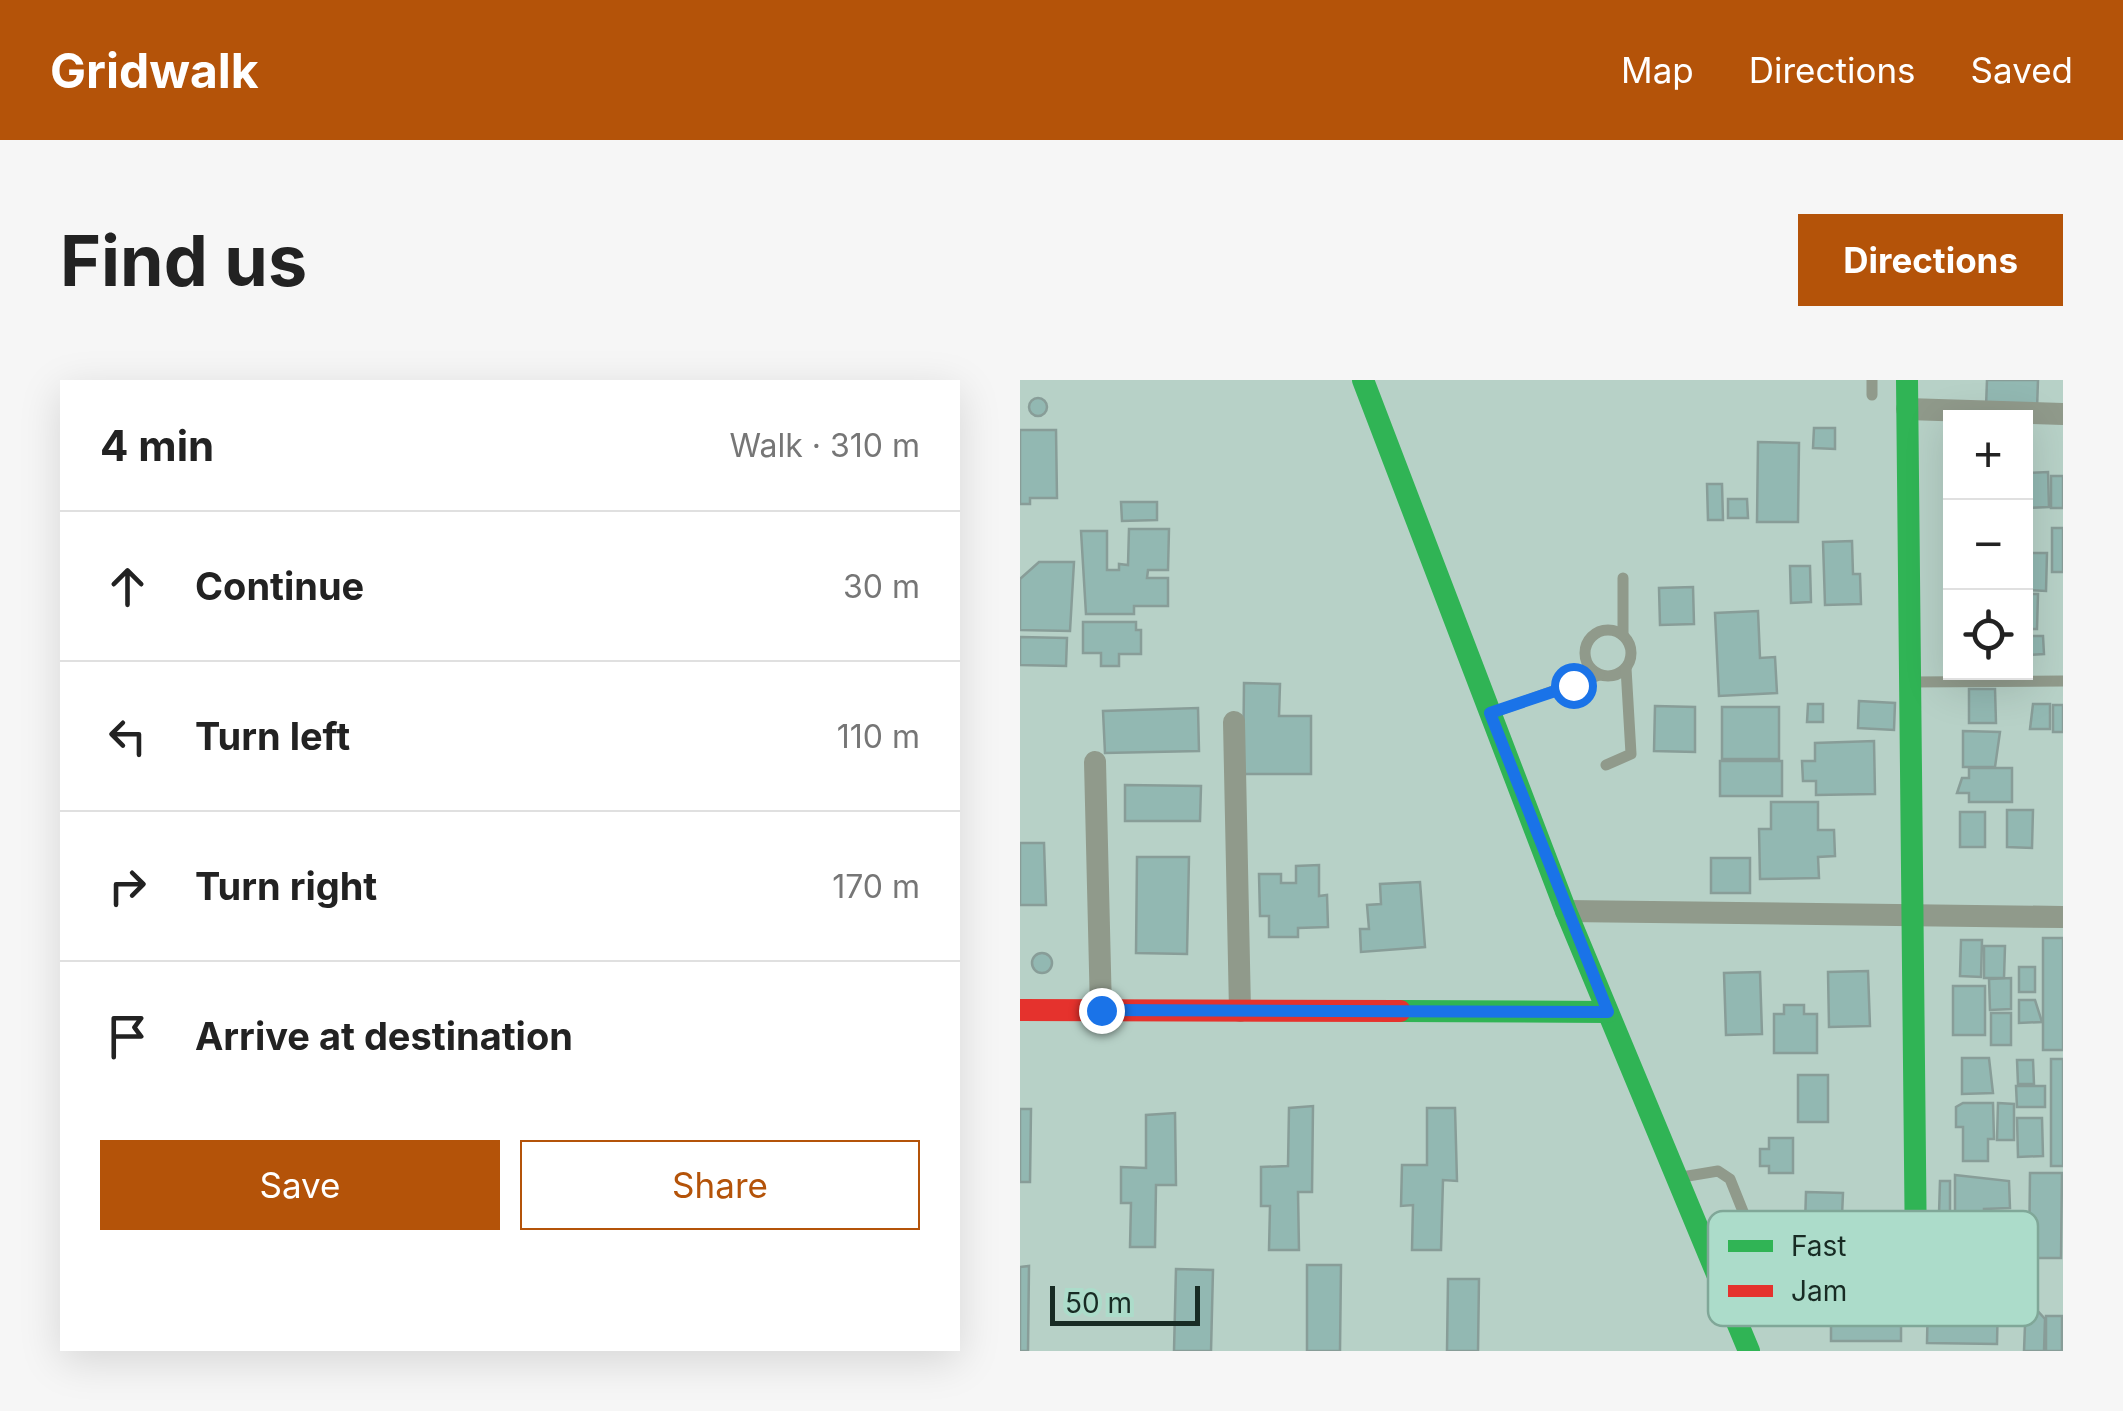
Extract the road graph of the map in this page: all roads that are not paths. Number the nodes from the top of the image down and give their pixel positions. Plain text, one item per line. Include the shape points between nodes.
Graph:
1 (1363, 380) edge
2 (1872, 380) edge
3 (1907, 380) edge
4 (1872, 396) dead end
5 (1907, 410) junction
6 (2063, 414) edge
7 (1623, 578) dead end
8 (1623, 634) junction
9 (1626, 668) junction
10 (1599, 675) junction
11 (2063, 681) edge
12 (1910, 682) junction
13 (1490, 713) junction
14 (1234, 722) dead end
15 (1096, 762) dead end
16 (1606, 765) dead end
17 (1566, 911) junction
18 (1913, 916) junction
19 (2063, 916) edge
20 (1020, 1010) edge
21 (1101, 1010) junction
22 (1240, 1011) junction
23 (1608, 1012) junction
24 (1676, 1178) junction
25 (1743, 1211) edge
26 (1916, 1211) edge
27 (1708, 1253) edge
28 (1739, 1326) edge
29 (1749, 1351) edge

1 - 13 street
2 - 4 lane
3 - 5 street
5 - 6 street
5 - 12 street
7 - 8 lane
8 - 9 lane via 1632,654
8 - 10 lane via 1602,630 1590,638 1585,659
9 - 10 lane
9 - 16 lane via 1631,754
10 - 13 lane
11 - 12 lane
12 - 18 street
13 - 17 street
14 - 22 street
15 - 21 street
17 - 18 street
17 - 23 street
18 - 19 street
18 - 26 street
20 - 21 street
21 - 22 street
22 - 23 street
23 - 24 street
24 - 25 lane via 1718,1170 1730,1178
24 - 27 street
28 - 29 street

